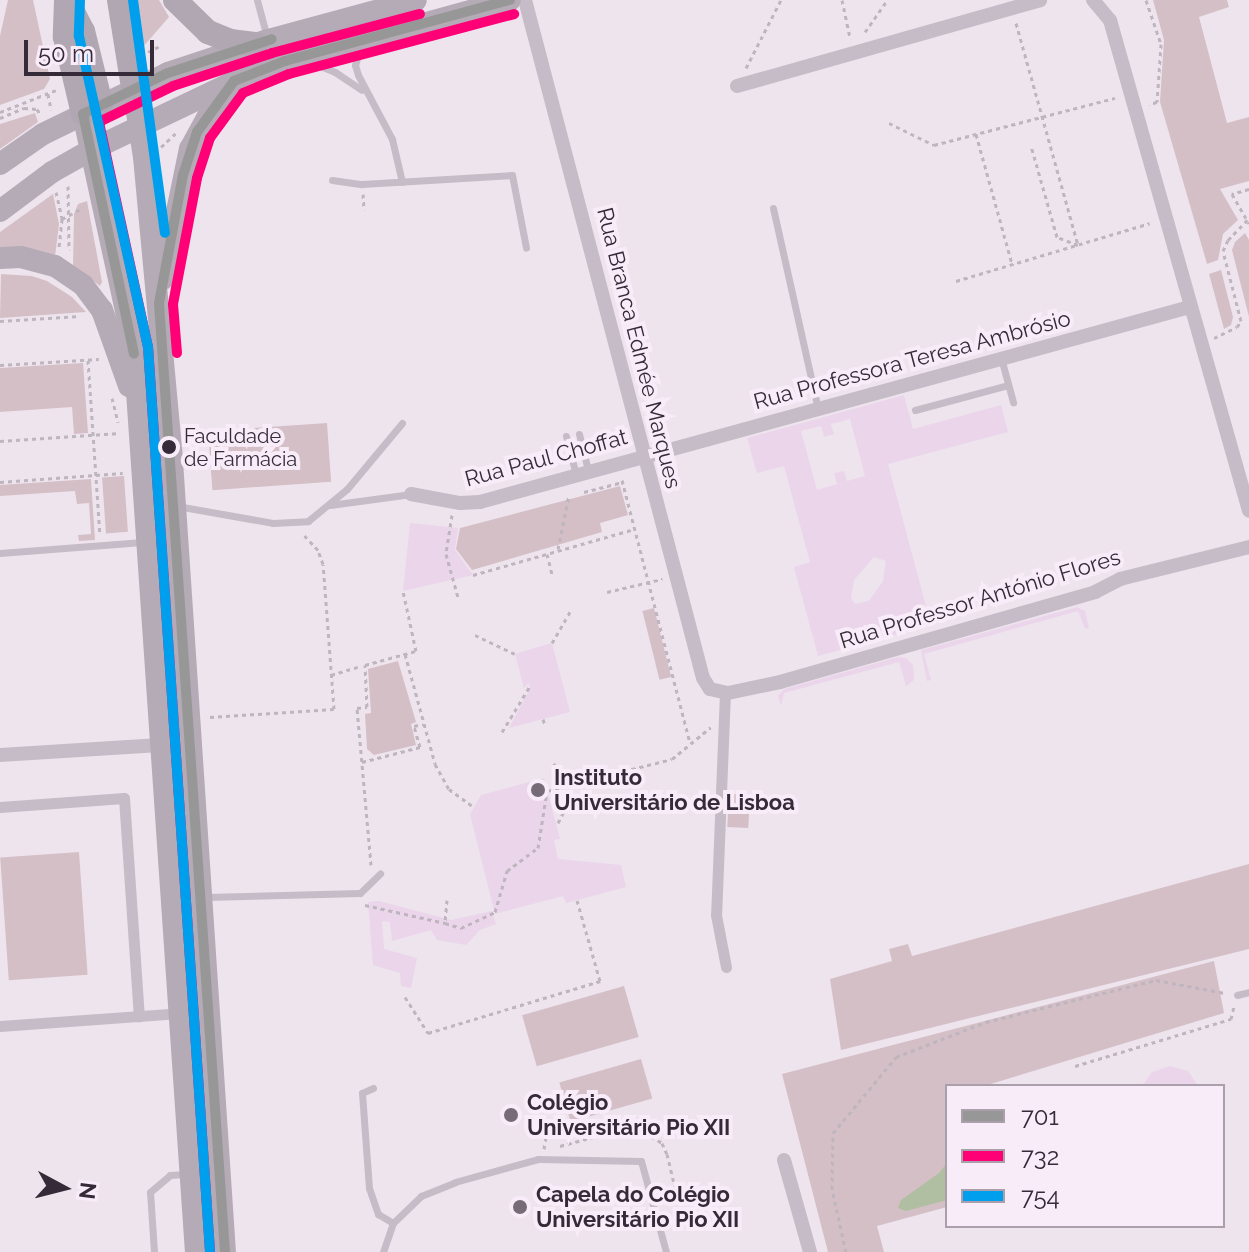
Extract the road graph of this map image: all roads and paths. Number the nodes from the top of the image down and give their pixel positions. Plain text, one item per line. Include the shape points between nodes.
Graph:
1 (66, 0) edge
2 (119, 0) edge
3 (175, 0) edge
4 (257, 0) edge
5 (510, 0) edge
6 (525, 0) edge
7 (781, 0) edge
8 (842, 0) edge
9 (887, 0) edge
10 (1040, 0) edge
11 (1093, 0) edge
12 (1146, 0) edge
13 (402, 2) edge
14 (1012, 8) junction
15 (364, 40) junction
16 (262, 42) junction
17 (160, 46) dead end
18 (145, 53) dead end
19 (854, 53) junction
20 (285, 61) junction
21 (234, 81) junction
22 (737, 86) joint
23 (133, 87) junction
24 (364, 91) junction
25 (1133, 101) junction
26 (92, 109) junction
27 (0, 112) edge
28 (52, 114) dead end
29 (1042, 117) junction
30 (889, 123) dead end
31 (184, 125) dead end
32 (139, 126) junction
33 (976, 134) junction
34 (1031, 146) dead end
35 (160, 148) dead end
36 (91, 150) junction
37 (0, 164) edge
38 (332, 180) dead end
39 (402, 182) junction
40 (68, 184) dead end
41 (1249, 189) edge
42 (773, 208) dead end
43 (0, 211) edge
44 (1165, 219) junction
45 (1248, 222) edge
46 (1078, 245) junction
47 (526, 248) dead end
48 (0, 258) edge
49 (69, 262) dead end
50 (1012, 264) junction
51 (956, 281) dead end
52 (159, 303) junction
53 (1190, 307) junction
54 (90, 315) dead end
55 (0, 321) edge
56 (1200, 343) junction
57 (102, 358) dead end
58 (1001, 358) junction
59 (88, 360) junction
60 (0, 365) edge
61 (1008, 385) junction
62 (110, 388) dead end
63 (1013, 402) dead end
64 (818, 409) junction
65 (915, 410) dead end
66 (139, 413) junction
67 (402, 423) dead end
68 (121, 433) junction
69 (579, 434) dead end
70 (94, 435) junction
71 (566, 436) dead end
72 (0, 441) edge
73 (122, 447) dead end
74 (646, 454) junction
75 (122, 460) dead end
76 (618, 462) junction
77 (582, 473) junction
78 (96, 476) junction
79 (0, 482) edge
80 (623, 482) junction
81 (411, 494) joint
82 (454, 503) junction
83 (175, 505) junction
84 (328, 505) junction
85 (1249, 511) edge
86 (293, 524) junction
87 (635, 529) junction
88 (100, 538) dead end
89 (149, 542) junction
90 (1249, 547) edge
91 (557, 551) junction
92 (0, 553) edge
93 (547, 554) junction
94 (552, 574) dead end
95 (473, 575) dead end
96 (676, 575) junction
97 (648, 582) junction
98 (403, 591) dead end
99 (607, 592) dead end
100 (458, 597) dead end
101 (572, 609) dead end
102 (475, 635) dead end
103 (552, 643) dead end
104 (405, 654) junction
105 (515, 654) dead end
106 (358, 667) dead end
107 (331, 675) junction
108 (530, 686) dead end
109 (725, 693) junction
110 (206, 717) dead end
111 (723, 718) junction
112 (543, 719) dead end
113 (423, 724) junction
114 (545, 725) dead end
115 (502, 732) dead end
116 (690, 743) junction
117 (160, 745) junction
118 (0, 755) edge
119 (362, 762) junction
120 (554, 763) dead end
121 (624, 771) dead end
122 (611, 774) dead end
123 (560, 788) junction
124 (572, 795) dead end
125 (0, 807) edge
126 (474, 807) dead end
127 (367, 817) dead end
128 (558, 823) dead end
129 (380, 874) dead end
130 (202, 897) junction
131 (447, 900) dead end
132 (577, 900) dead end
133 (726, 967) dead end
134 (1249, 992) edge
135 (1237, 995) junction
136 (405, 997) dead end
137 (180, 1013) junction
138 (139, 1016) junction
139 (0, 1026) edge
140 (1075, 1066) dead end
141 (373, 1088) dead end
142 (546, 1137) dead end
143 (544, 1151) dead end
144 (784, 1160) dead end
145 (191, 1173) junction
146 (393, 1223) junction
147 (154, 1252) edge
148 (196, 1252) edge
149 (225, 1252) edge
150 (383, 1252) edge
151 (666, 1252) edge
152 (810, 1252) edge
153 (846, 1252) edge

1 - 26 highway via 65,37
2 - 23 highway
3 - 16 highway via 208,32 230,41
4 - 16 lane
5 - 15 main road
6 - 74 street, Rua Branca Edmée Marques
7 - 22 path
8 - 19 path
9 - 19 path
10 - 14 street
11 - 25 street via 1110,20
12 - 25 path via 1161,44 1157,102
13 - 16 main road
14 - 19 street
14 - 29 path
15 - 20 main road
15 - 24 lane via 355,65
16 - 23 main road
17 - 18 path
19 - 22 street
20 - 21 main road
20 - 24 lane via 322,66
21 - 32 main road
21 - 52 main road via 190,149
23 - 26 main road
23 - 32 main road
24 - 39 lane via 392,139
25 - 29 path
25 - 44 street
26 - 32 main road via 121,126
26 - 36 main road
26 - 37 main road
27 - 28 path via 48,94
29 - 33 path
29 - 46 path
30 - 33 path via 934,145
31 - 35 path
32 - 36 main road
32 - 52 main road
33 - 50 path
34 - 46 path via 1057,237
36 - 43 main road
36 - 66 main road via 126,301
38 - 39 lane
39 - 47 lane via 512,175
40 - 49 path
41 - 45 path via 1232,194
42 - 64 lane
44 - 46 path
44 - 53 street
45 - 56 path via 1223,251 1241,321 1230,332
46 - 50 path
48 - 66 main road via 43,262 83,285 102,310
50 - 51 path
52 - 83 main road
53 - 56 street
53 - 58 street, Rua Professora Teresa Ambrósio
54 - 55 path
56 - 85 street
57 - 59 path
58 - 61 lane
58 - 64 street, Rua Professora Teresa Ambrósio
59 - 60 path
59 - 70 path
61 - 63 lane
61 - 65 lane
62 - 68 path
64 - 74 street, Rua Professora Teresa Ambrósio
66 - 89 main road
67 - 84 lane
68 - 70 path
68 - 73 path
69 - 77 lane
70 - 72 path
70 - 78 path
71 - 77 lane
74 - 76 street, Rua Paul Choffat
74 - 96 street, Rua Branca Edmée Marques
75 - 78 path via 123,474
76 - 77 street, Rua Paul Choffat
76 - 80 path
77 - 82 street, Rua Paul Choffat via 480,502
78 - 79 path
78 - 88 path
80 - 87 path
80 - 91 path via 566,496
81 - 82 street, Rua Paul Choffat
81 - 84 lane
82 - 100 path via 446,554
83 - 86 lane
83 - 130 main road
84 - 86 lane via 308,521
86 - 107 path via 322,559
87 - 91 path
87 - 97 path
89 - 92 lane
89 - 117 main road
90 - 109 street, Rua Professor António Flores via 1120,579 1095,592 780,682
91 - 93 path
93 - 94 path
93 - 95 path
96 - 97 path
96 - 109 street, Rua Branca Edmée Marques via 704,683
97 - 99 path
97 - 116 path
98 - 104 path via 416,651
101 - 103 path
102 - 105 path
104 - 113 path
104 - 119 path via 365,665 367,707 357,708
106 - 107 path
107 - 110 path via 334,709
108 - 115 path
109 - 111 street
111 - 116 path
111 - 133 street via 716,915
112 - 114 path
113 - 119 path via 414,726 420,747
113 - 126 path via 449,789
116 - 121 path via 672,759
117 - 118 street
117 - 137 main road
119 - 127 path
120 - 123 path
122 - 123 path
123 - 131 path via 547,791 538,848 507,871 495,912 461,928 445,923
124 - 128 path
125 - 138 street via 124,798
129 - 130 lane via 360,893
130 - 149 main road
132 - 136 path via 600,981 428,1033
134 - 135 lane
135 - 140 path via 1231,1019
135 - 153 path via 1156,980 986,1022 896,1057 833,1133 832,1189
137 - 138 street
137 - 145 main road
138 - 139 street
141 - 146 lane via 362,1093 369,1188 378,1214
142 - 143 path
144 - 152 street
145 - 147 lane via 170,1175 150,1192
145 - 148 main road
146 - 150 lane
146 - 151 lane via 433,1190 538,1159 641,1161

